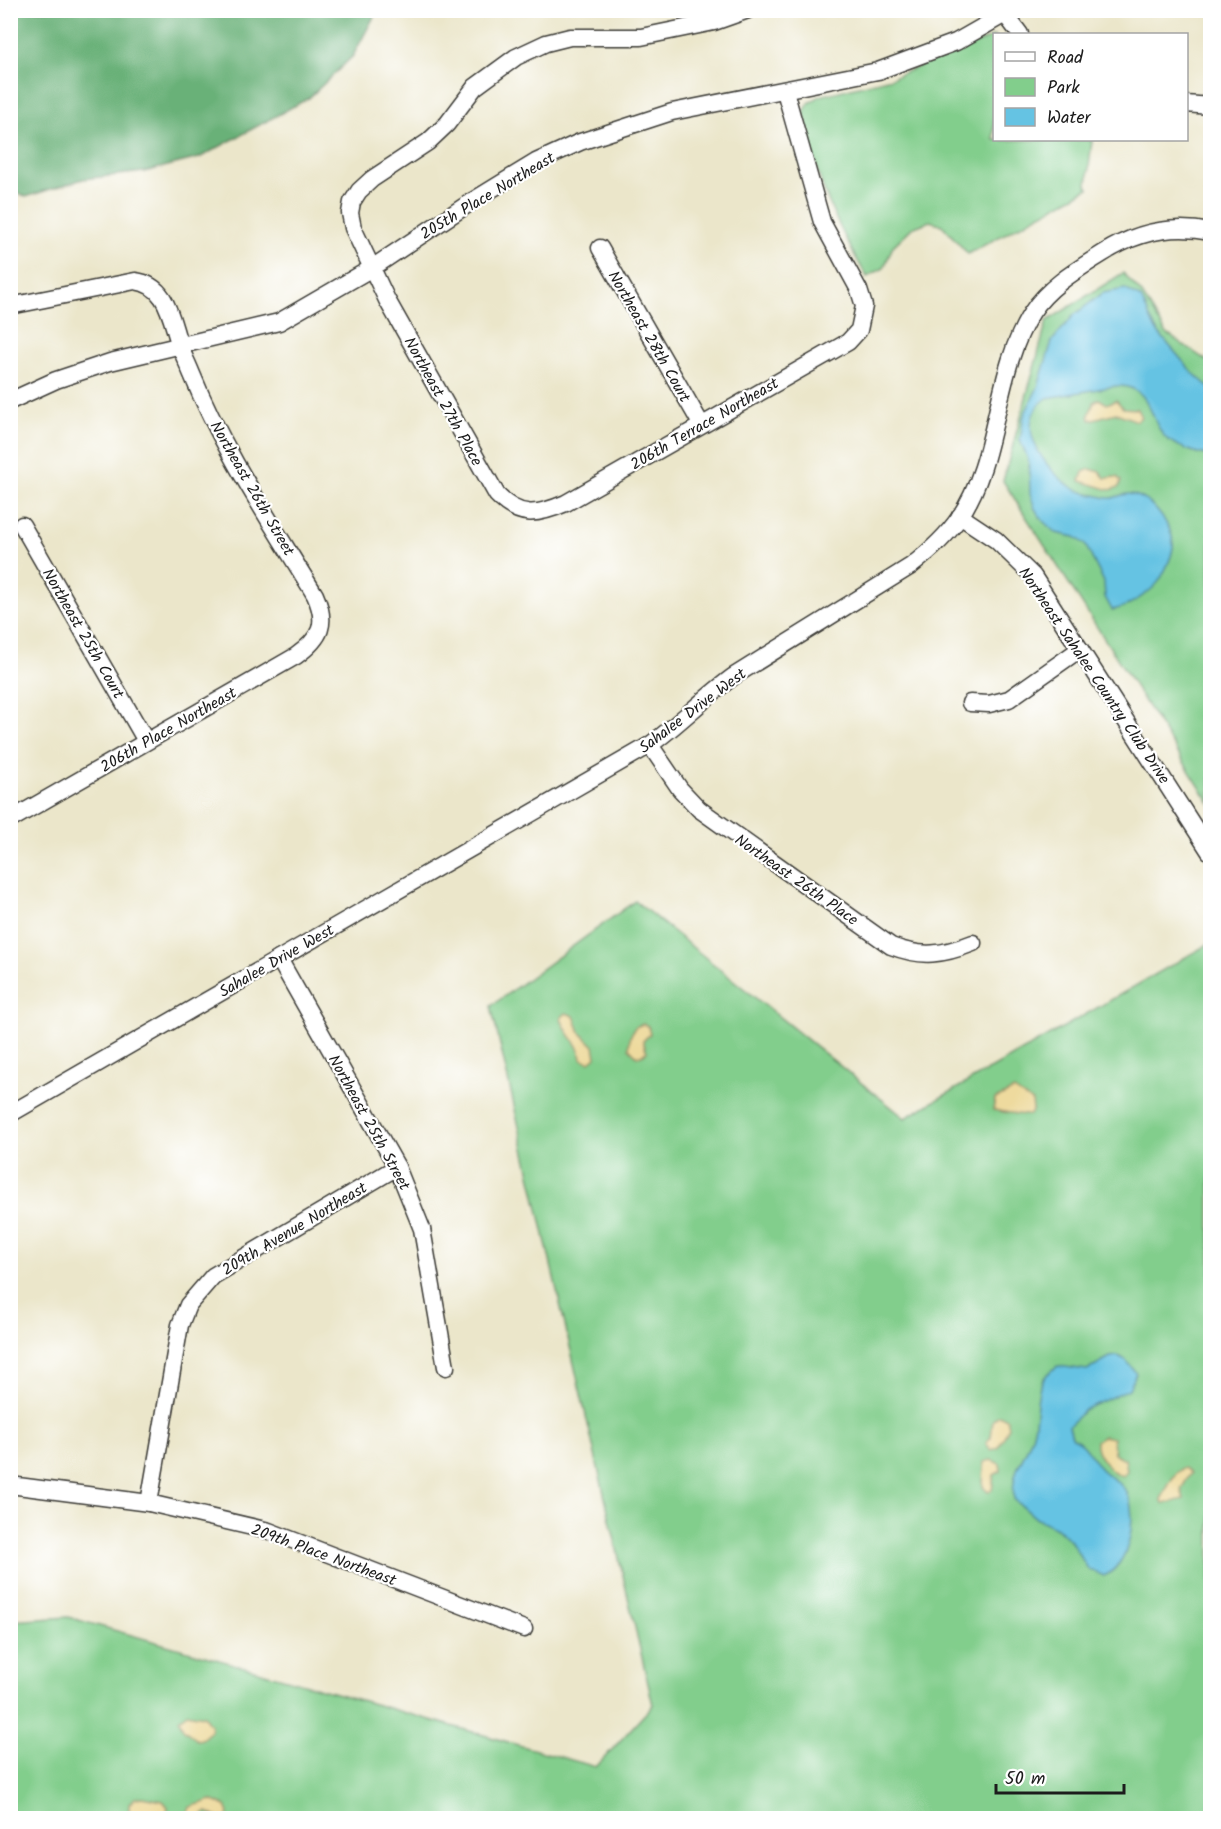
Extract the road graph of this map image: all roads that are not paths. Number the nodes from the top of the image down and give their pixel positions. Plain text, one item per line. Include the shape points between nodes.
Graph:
1 (748, 10) edge
2 (1006, 12) edge
3 (1019, 33) edge
4 (785, 92) junction
5 (1188, 104) edge
6 (1210, 106) edge
7 (1210, 232) edge
8 (600, 248) dead end
9 (372, 268) junction
10 (10, 306) edge
11 (179, 345) junction
12 (10, 401) edge
13 (701, 424) junction
14 (535, 513) joint
15 (960, 516) junction
16 (22, 525) dead end
17 (320, 632) joint
18 (1080, 649) junction
19 (970, 703) dead end
20 (146, 741) junction
21 (650, 745) junction
22 (10, 820) edge
23 (1210, 852) edge
24 (974, 944) dead end
25 (279, 959) junction
26 (10, 1114) edge
27 (397, 1167) junction
28 (446, 1367) dead end
29 (10, 1485) edge
30 (149, 1503) junction
31 (524, 1629) dead end

1 - 9 street, Northeast 27th Place via 714,22 641,37 570,37 546,43 495,70 475,87 428,142 372,179 356,196 350,213 353,228
2 - 3 street
2 - 4 street, 205th Place Northeast via 956,42 917,58
4 - 9 street, 205th Place Northeast via 672,112 580,142 536,162 483,194
4 - 13 street, 206th Terrace Northeast via 822,222 859,290 864,306 862,320 848,342
5 - 6 street
7 - 15 street, Sahalee Drive West via 1186,227 1152,231 1119,243 1047,294 1033,311 1010,361 979,474
8 - 13 street, Northeast 28th Court
9 - 11 street, 205th Place Northeast via 279,322
9 - 14 street, Northeast 27th Place via 497,495 508,506
10 - 11 street, Northeast 26th Street via 144,282 162,296
11 - 12 street, 205th Place Northeast via 110,362
11 - 17 street, Northeast 26th Street via 221,437 315,595 321,609
13 - 14 street, 206th Terrace Northeast via 566,502
15 - 18 street, Northeast Sahalee Country Club Drive via 996,540 1033,576
15 - 21 street, Sahalee Drive West via 936,546 911,566 734,675
16 - 20 street, Northeast 25th Court
17 - 20 street, 206th Place Northeast via 296,656
18 - 19 street via 1009,699
18 - 23 street, Northeast Sahalee Country Club Drive
20 - 22 street, 206th Place Northeast
21 - 24 street, Northeast 26th Place via 699,809 891,946 929,956
21 - 25 street, Sahalee Drive West
25 - 26 street, Sahalee Drive West
25 - 27 street, Northeast 25th Street
27 - 28 street, Northeast 25th Street via 422,1229
27 - 30 street, 209th Avenue Northeast via 228,1266 200,1288 180,1325
29 - 30 street, 209th Place Northeast
30 - 31 street, 209th Place Northeast via 269,1531

